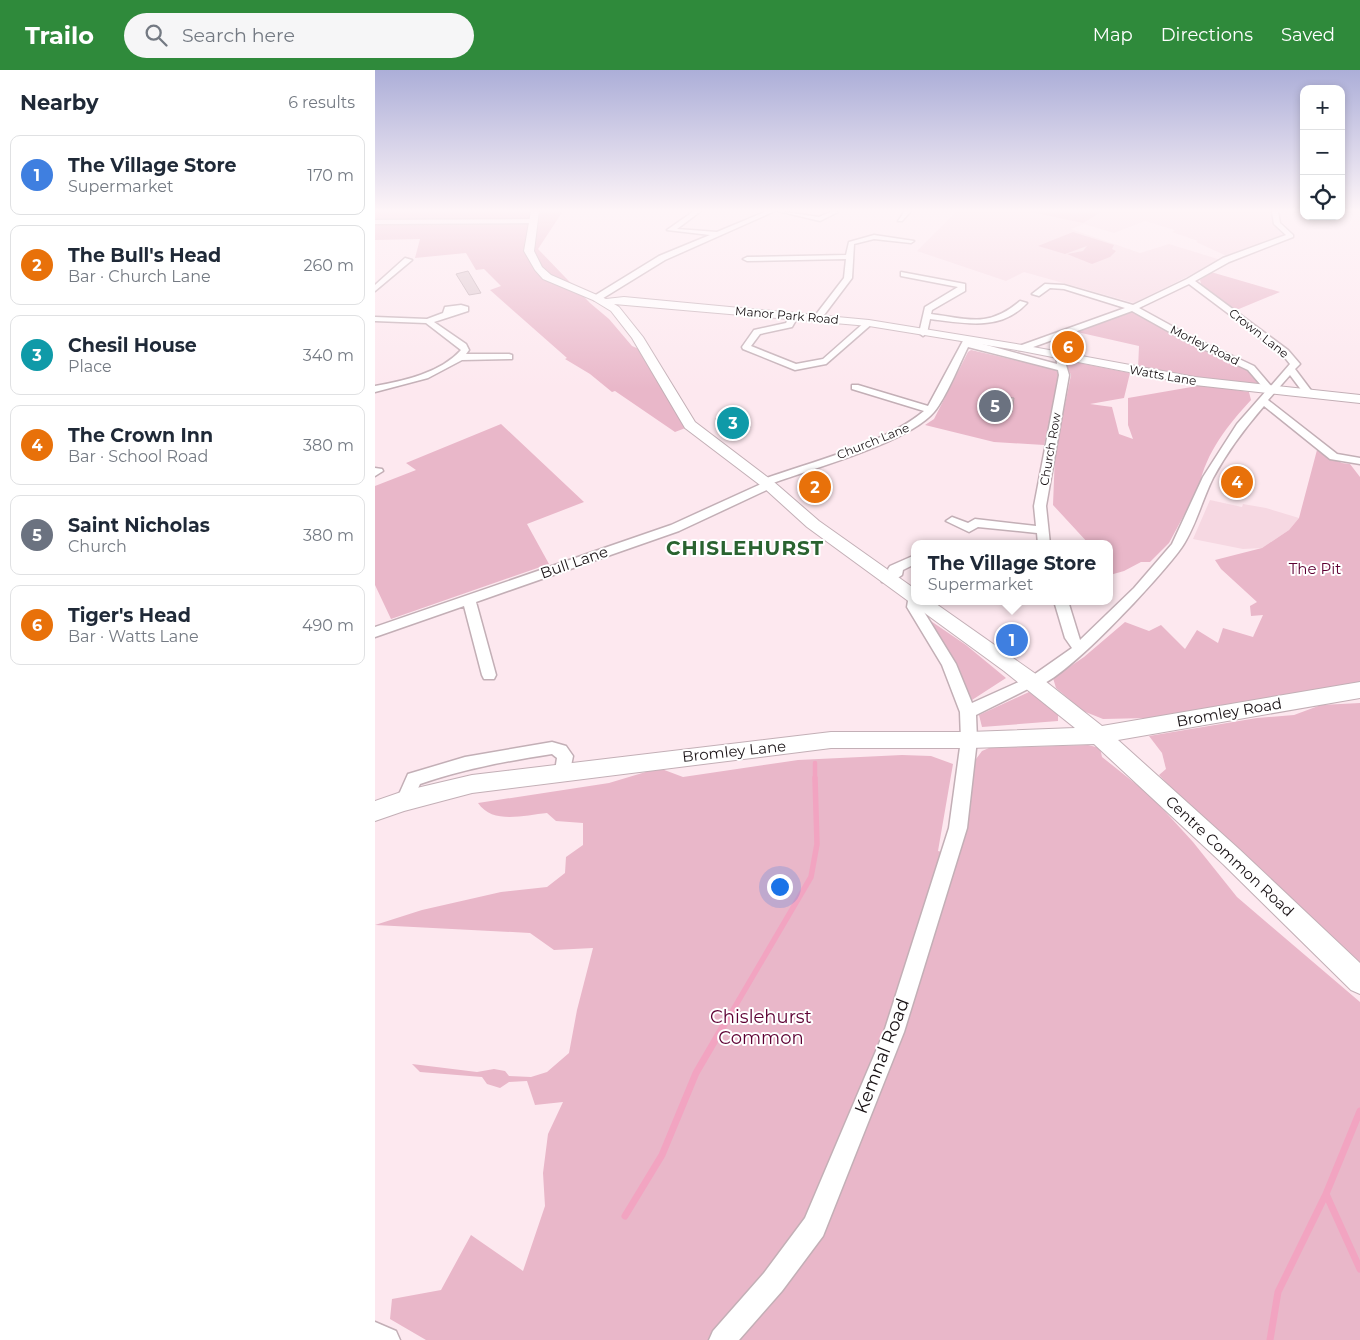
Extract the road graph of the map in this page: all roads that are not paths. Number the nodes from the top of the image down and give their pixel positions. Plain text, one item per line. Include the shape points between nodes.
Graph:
1 (397, 270) edge
2 (540, 270) edge
3 (644, 270) edge
4 (848, 270) edge
5 (1208, 270) edge
6 (904, 274) dead end
7 (1190, 281) junction
8 (375, 289) edge
9 (1036, 294) dead end
10 (601, 300) junction
11 (1023, 303) dead end
12 (1133, 308) junction
13 (447, 314) dead end
14 (795, 315) junction
15 (926, 316) junction
16 (818, 317) junction
17 (375, 319) edge
18 (428, 321) junction
19 (869, 323) junction
20 (923, 333) junction
21 (966, 342) junction
22 (1044, 346) junction
23 (1059, 355) junction
24 (461, 357) junction
25 (509, 357) dead end
26 (1062, 368) junction
27 (1291, 370) junction
28 (855, 388) dead end
29 (375, 389) edge
30 (1308, 393) junction
31 (1266, 395) junction
32 (1360, 399) edge
33 (931, 410) junction
34 (1360, 461) edge
35 (767, 483) junction
36 (951, 521) dead end
37 (1041, 530) junction
38 (1043, 540) edge
39 (911, 561) edge
40 (887, 579) junction
41 (911, 597) edge
42 (468, 598) junction
43 (914, 605) edge
44 (925, 605) edge
45 (1062, 605) edge
46 (375, 632) edge
47 (1079, 648) junction
48 (489, 674) dead end
49 (1032, 682) junction
50 (1360, 690) edge
51 (968, 712) junction
52 (1098, 734) junction
53 (969, 740) junction
54 (375, 812) edge
55 (1360, 981) edge
56 (375, 1335) edge
57 (387, 1340) edge
58 (722, 1340) edge

1 - 8 street
2 - 10 main road via 560,284
3 - 10 street
4 - 16 street via 848,278
5 - 7 street
6 - 15 street via 962,286 962,289 933,304
7 - 12 street
7 - 27 street, Crown Lane via 1289,356 1295,364
9 - 12 street, Morley Road via 1048,286 1065,287
10 - 14 main road, Manor Park Road
10 - 35 main road via 615,310 637,336 690,425
11 - 15 street via 1003,318 994,320 979,322
12 - 22 street
12 - 31 street, Morley Road via 1251,368
13 - 18 street
14 - 16 main road, Manor Park Road
14 - 19 street via 789,325 757,332 746,348 795,367 826,361
15 - 20 street
16 - 19 main road, Manor Park Road
17 - 18 street
18 - 24 street via 463,346 465,350
19 - 20 main road, Manor Park Road
20 - 21 main road, Manor Park Road
21 - 22 main road, Watts Lane via 1021,348
21 - 26 street, Manor Park Road
21 - 33 street, Church Lane
22 - 23 main road, Watts Lane
23 - 26 street, Church Row
23 - 31 main road, Watts Lane
24 - 25 street
24 - 29 street via 453,364 421,376
26 - 37 street, Church Row via 1064,375 1040,506
27 - 30 street, Crown Lane
27 - 31 street, Crown Lane
28 - 33 street
30 - 31 main road, Watts Lane
30 - 32 main road, Watts Lane
31 - 34 street, Morley Road via 1334,457
31 - 47 street, Crown Lane via 1241,426 1208,477 1177,545 1139,591
33 - 35 street, Church Lane via 924,418 888,436
35 - 40 main road via 813,524
35 - 42 street, Bull Lane via 675,528
36 - 37 street via 969,528 975,522
37 - 38 street, Church Row
39 - 40 street via 894,569 898,572
40 - 41 main road
42 - 46 street, Bull Lane
42 - 48 street
43 - 51 street, Kemnal Road via 949,664
44 - 49 main road, Centre Common Road
45 - 47 street via 1072,638
47 - 49 street, Crown Lane via 1061,665
49 - 51 street, Crown Lane
49 - 52 main road, Centre Common Road
50 - 52 main road, Bromley Road
51 - 53 street, Kemnal Road
52 - 53 main road, Bromley Lane
52 - 55 main road, Centre Common Road via 1276,898
53 - 54 main road, Bromley Lane via 831,740 563,771 472,784 404,801
53 - 58 street, Kemnal Road via 958,828 895,1032 814,1227 773,1282
56 - 57 street

